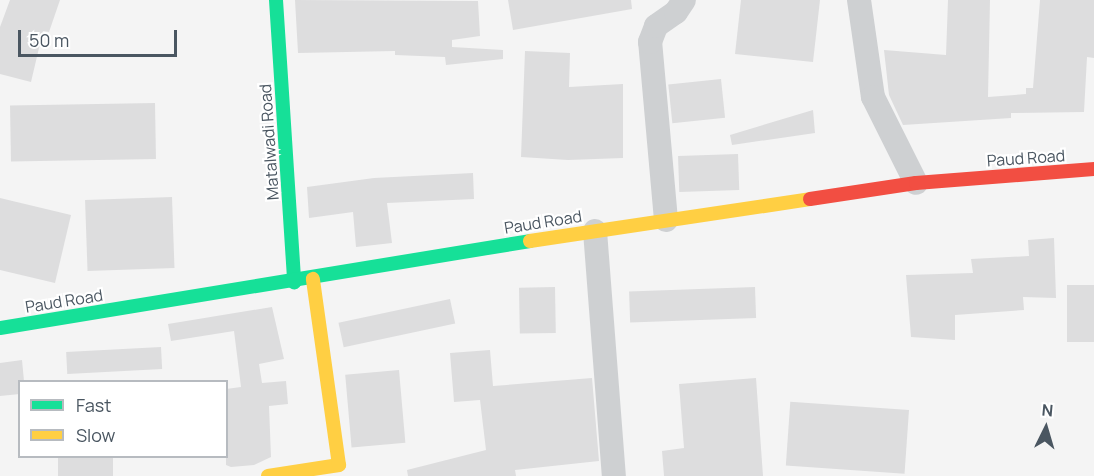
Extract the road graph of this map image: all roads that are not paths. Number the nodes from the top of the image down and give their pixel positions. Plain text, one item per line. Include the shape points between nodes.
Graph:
1 (276, 0) edge
2 (684, 0) edge
3 (860, 0) edge
4 (1094, 169) edge
5 (916, 183) junction
6 (666, 220) junction
7 (595, 231) junction
8 (313, 279) junction
9 (294, 282) junction
10 (0, 328) edge
11 (262, 475) edge
12 (614, 476) edge

1 - 9 main road, Matalwadi Road
2 - 6 street via 676,12 656,26 650,42
3 - 5 street via 873,96
4 - 5 main road, Paud Road
5 - 6 main road, Paud Road
6 - 7 main road, Paud Road
7 - 8 main road, Paud Road
7 - 12 street
8 - 9 main road, Paud Road
8 - 11 main road via 339,465
9 - 10 main road, Paud Road

